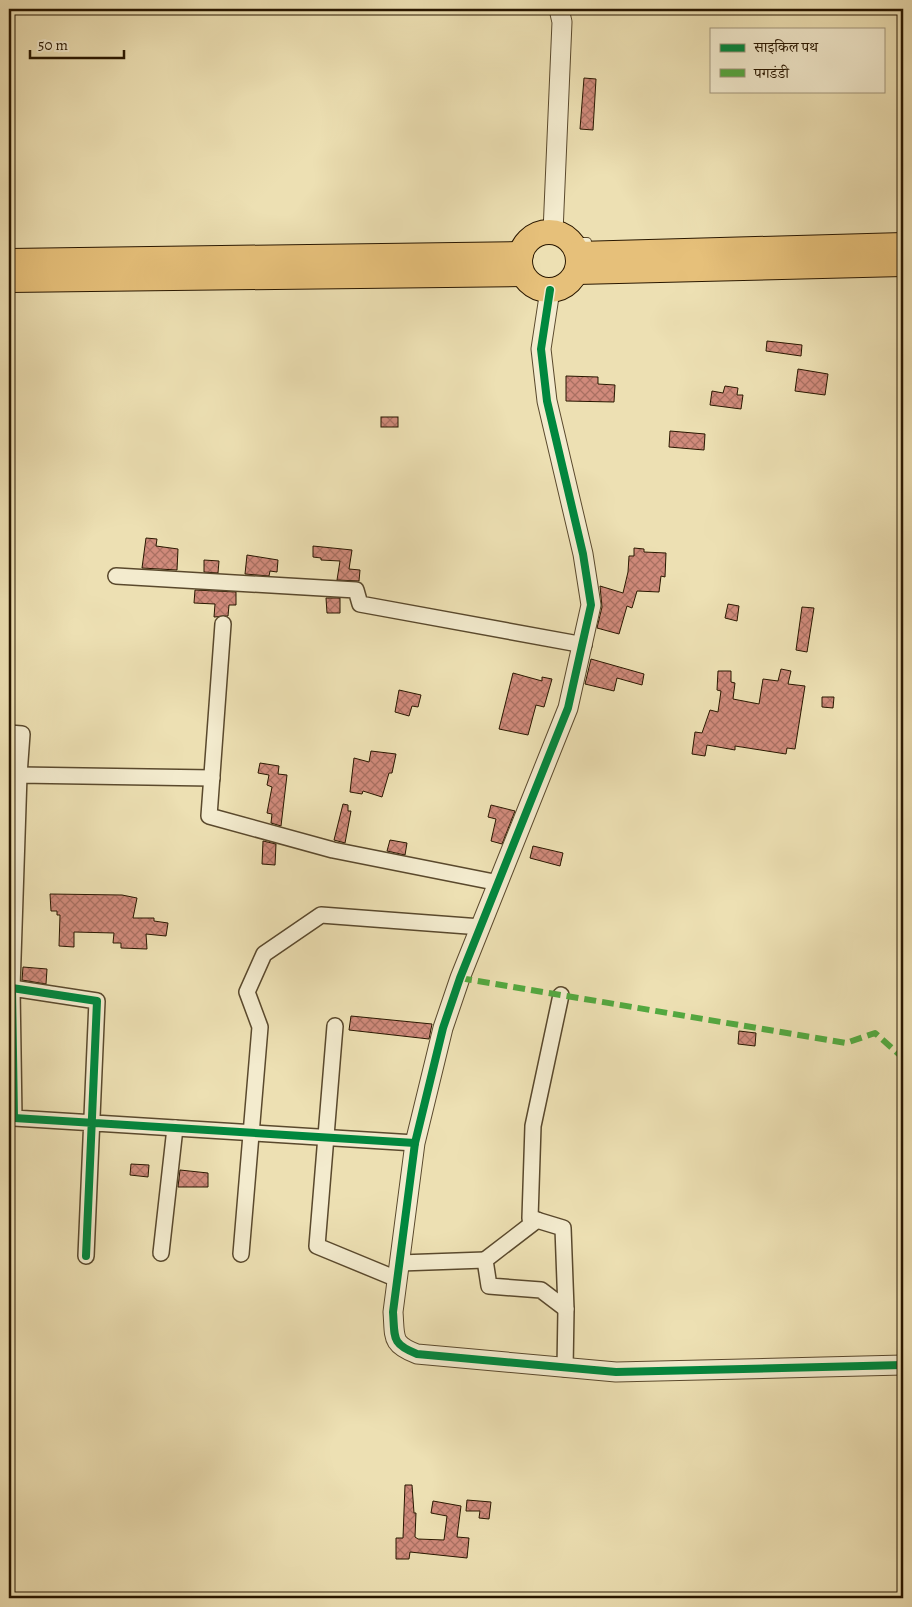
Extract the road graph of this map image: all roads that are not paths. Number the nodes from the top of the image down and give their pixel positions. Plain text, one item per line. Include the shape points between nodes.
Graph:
1 (559, 9) edge
2 (903, 245) edge
3 (336, 248) dead end
4 (9, 253) edge
5 (522, 260) junction
6 (9, 261) edge
7 (571, 262) junction
8 (903, 264) edge
9 (9, 280) edge
10 (159, 287) dead end
11 (116, 576) dead end
12 (223, 624) dead end
13 (584, 645) junction
14 (9, 733) edge
15 (19, 775) junction
16 (212, 778) junction
17 (13, 840) edge
18 (499, 884) junction
19 (481, 928) junction
20 (12, 988) junction
21 (561, 995) dead end
22 (335, 1026) dead end
23 (91, 1123) junction
24 (175, 1128) junction
25 (250, 1133) junction
26 (326, 1137) junction
27 (415, 1143) junction
28 (537, 1220) junction
29 (161, 1253) dead end
30 (241, 1254) dead end
31 (86, 1256) dead end
32 (485, 1260) junction
33 (398, 1271) junction
34 (566, 1309) junction
35 (903, 1364) edge
36 (565, 1369) junction

1 - 7 street
2 - 7 main road
3 - 4 lane
5 - 6 main road
5 - 7 main road via 537,288
5 - 7 main road via 541,233
5 - 9 main road
5 - 10 lane
7 - 8 main road
7 - 13 street via 541,349 547,400 583,554 591,605
11 - 13 street via 356,590 360,604
12 - 16 street
13 - 18 street via 568,708
14 - 15 street via 22,734
15 - 16 street
15 - 17 street
16 - 18 street via 208,816 333,850
17 - 20 street
18 - 19 street
19 - 25 street via 321,915 264,954 247,992 260,1027
19 - 27 street via 443,1028
20 - 23 street via 14,1118
20 - 23 street via 97,1001
21 - 28 street via 533,1126 530,1218
22 - 26 street
23 - 24 street
23 - 31 street
24 - 25 street
24 - 29 street
25 - 26 street
25 - 30 street
26 - 27 street
26 - 33 street via 317,1246
27 - 33 street
28 - 32 street
28 - 34 street via 562,1228
32 - 33 street
32 - 34 street via 489,1286 541,1290
33 - 36 street via 393,1312 395,1339 401,1348 417,1354
34 - 36 street
35 - 36 street via 616,1372

